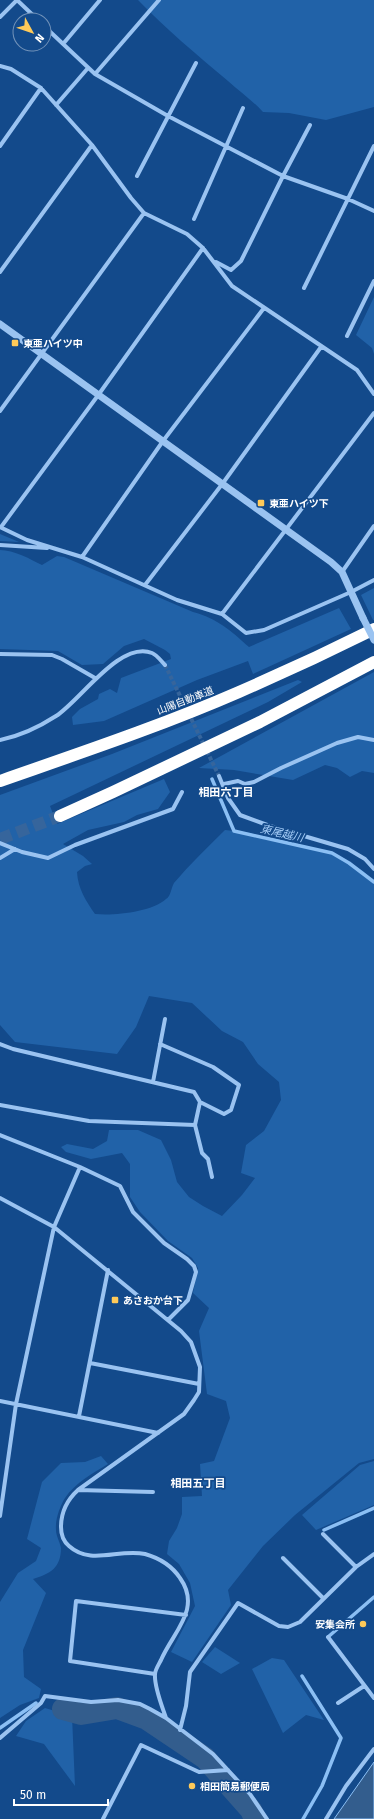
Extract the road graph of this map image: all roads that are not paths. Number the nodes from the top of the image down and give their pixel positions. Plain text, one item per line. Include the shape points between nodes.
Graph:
1 (17, 0) edge
2 (100, 0) edge
3 (159, 0) edge
4 (30, 12) edge
5 (0, 17) edge
6 (52, 34) edge
7 (63, 44) junction
8 (196, 62) dead end
9 (0, 66) edge
10 (88, 68) junction
11 (95, 74) junction
12 (41, 88) junction
13 (56, 105) junction
14 (243, 108) dead end
15 (168, 116) junction
16 (310, 125) dead end
17 (92, 145) junction
18 (0, 146) edge
19 (374, 146) edge
20 (227, 147) junction
21 (138, 176) dead end
22 (283, 176) junction
23 (348, 199) junction
24 (374, 211) edge
25 (144, 213) junction
26 (194, 219) dead end
27 (203, 248) junction
28 (214, 261) junction
29 (0, 272) edge
30 (374, 281) edge
31 (304, 288) dead end
32 (264, 308) junction
33 (0, 324) edge
34 (346, 336) dead end
35 (321, 347) junction
36 (42, 353) junction
37 (99, 394) junction
38 (374, 394) edge
39 (0, 411) edge
40 (374, 412) edge
41 (163, 441) junction
42 (223, 483) junction
43 (374, 526) edge
44 (0, 527) edge
45 (286, 528) junction
46 (0, 544) edge
47 (54, 549) junction
48 (82, 557) junction
49 (342, 572) junction
50 (374, 580) edge
51 (145, 585) junction
52 (351, 592) junction
53 (222, 614) junction
54 (374, 628) edge
55 (374, 640) edge
56 (0, 654) edge
57 (374, 662) edge
58 (165, 665) tunnel mouth
59 (95, 678) junction
60 (0, 740) edge
61 (374, 740) edge
62 (219, 776) tunnel mouth
63 (0, 781) edge
64 (224, 784) junction
65 (182, 792) dead end
66 (60, 816) tunnel mouth
67 (0, 843) edge
68 (15, 849) junction
69 (0, 858) edge
70 (374, 869) edge
71 (165, 1019) dead end
72 (0, 1044) edge
73 (160, 1044) junction
74 (153, 1082) junction
75 (200, 1102) junction
76 (0, 1105) edge
77 (195, 1125) junction
78 (0, 1135) edge
79 (80, 1167) junction
80 (212, 1177) dead end
81 (0, 1198) edge
82 (54, 1227) junction
83 (108, 1270) junction
84 (168, 1320) junction
85 (90, 1363) junction
86 (199, 1384) junction
87 (0, 1401) edge
88 (16, 1404) junction
89 (79, 1416) junction
90 (158, 1433) junction
91 (78, 1490) junction
92 (153, 1492) dead end
93 (0, 1516) edge
94 (323, 1534) dead end
95 (374, 1554) edge
96 (282, 1558) dead end
97 (356, 1567) junction
98 (323, 1598) junction
99 (186, 1614) junction
100 (328, 1637) dead end
101 (155, 1674) junction
102 (364, 1686) junction
103 (374, 1698) edge
104 (338, 1703) dead end
105 (166, 1718) junction
106 (180, 1730) junction
107 (0, 1738) edge
108 (374, 1750) edge
109 (228, 1770) junction
110 (104, 1819) edge
111 (267, 1819) edge
112 (326, 1819) edge

1 - 4 street
1 - 5 street
2 - 7 street
3 - 11 street
6 - 7 street
7 - 10 street
8 - 15 street
9 - 12 street via 11,69
10 - 11 street
10 - 13 street
11 - 15 street
12 - 13 street
12 - 18 street
13 - 17 street
14 - 20 street
15 - 20 street
15 - 21 street
16 - 22 street
17 - 25 street
17 - 29 street
19 - 23 street
20 - 22 street
20 - 26 street
22 - 23 street
22 - 28 street via 241,261 231,270
23 - 24 street
23 - 31 street
25 - 27 street via 187,234
25 - 36 street
27 - 28 street
27 - 37 street
28 - 32 street via 232,286
30 - 34 street
32 - 35 street
32 - 41 street
33 - 36 street
35 - 38 street via 357,370
35 - 42 street
36 - 37 street
36 - 39 street
37 - 41 street
37 - 44 street
40 - 45 street
41 - 42 street
41 - 48 street
42 - 45 street
42 - 51 street
43 - 49 street
44 - 47 street
45 - 49 street
45 - 53 street
46 - 47 street
47 - 48 street
48 - 51 street
49 - 52 street
50 - 52 street
51 - 53 street via 177,600
52 - 53 street via 264,630 246,633
52 - 55 street, bridge
54 - 63 highway, 山陽自動車道 via 318,657 238,693 104,745
56 - 59 street via 52,655 62,658
57 - 66 highway via 260,722
58 - 59 street via 154,653 133,652
59 - 60 street via 57,716 19,736
61 - 64 street via 358,737 344,741 254,782 245,784 238,781
62 - 64 street
64 - 70 street via 228,798 240,815 348,849
65 - 68 street via 173,809 75,845 48,858
67 - 68 street
68 - 69 street
71 - 73 street
72 - 74 street
73 - 74 street
73 - 75 street via 212,1066 239,1085 231,1110 224,1114
74 - 75 street via 194,1092
75 - 77 street
76 - 77 street via 89,1122
77 - 80 street via 202,1153 208,1159
78 - 79 street
79 - 82 street
79 - 84 street via 120,1186 133,1212 164,1243 194,1266 196,1272 188,1300
81 - 82 street
82 - 83 street
82 - 88 street
83 - 84 street
83 - 85 street
84 - 86 street via 191,1342 200,1367
85 - 86 street
85 - 89 street
86 - 90 street via 199,1392 184,1414
87 - 88 street
88 - 89 street
88 - 93 street
89 - 90 street
90 - 91 street
91 - 92 street
91 - 99 street via 68,1499 61,1522 61,1535 66,1543 80,1554 88,1556 143,1554 161,1561 185,1586 189,1608
94 - 97 street
95 - 97 street
96 - 98 street
97 - 98 street
98 - 106 street via 300,1622 288,1626 279,1626 238,1602 190,1672
99 - 101 street
99 - 101 street via 76,1601 70,1661
100 - 102 street
101 - 105 street
102 - 103 street
102 - 104 street
105 - 106 street
105 - 107 street via 134,1703 118,1700 91,1702 45,1696 41,1704
106 - 109 street via 213,1754
108 - 112 street via 346,1786
109 - 110 street via 199,1772 141,1745
109 - 111 street via 250,1794

